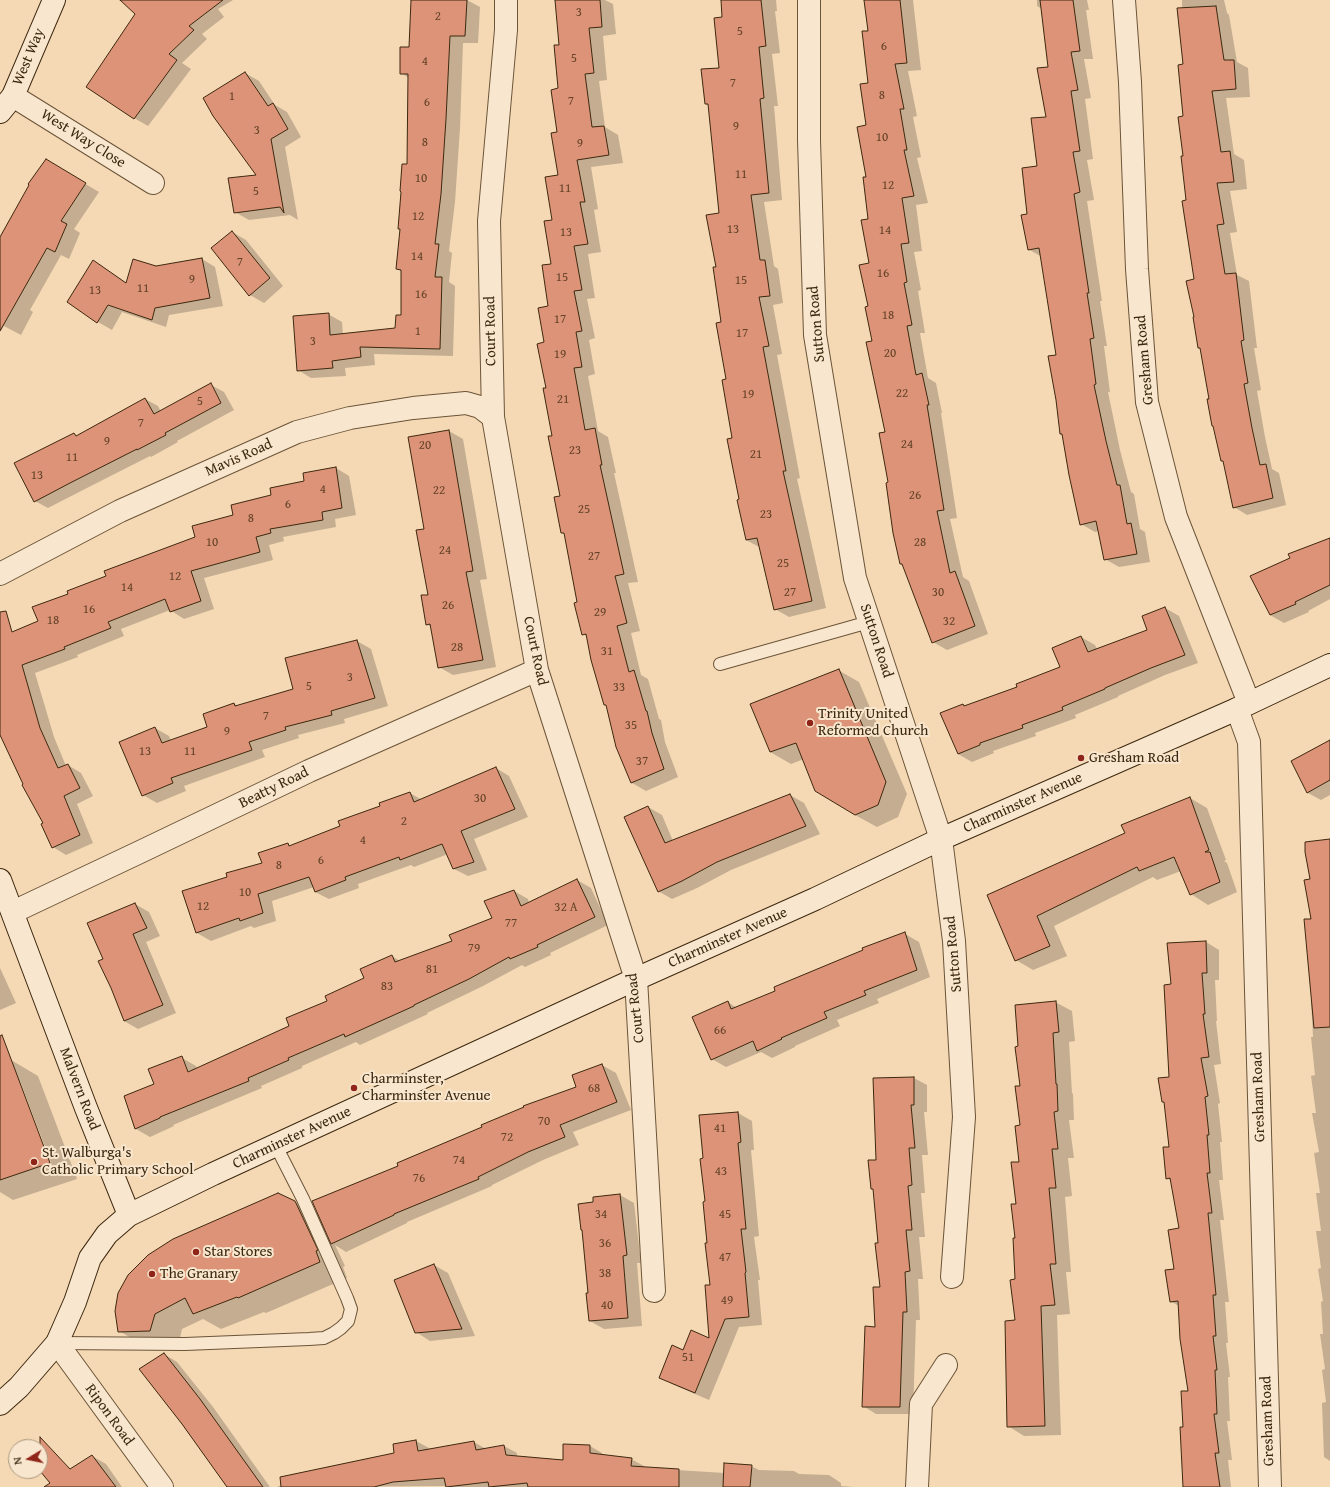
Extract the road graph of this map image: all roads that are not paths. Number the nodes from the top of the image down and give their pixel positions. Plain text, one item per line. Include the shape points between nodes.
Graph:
1 (54, 0) edge
2 (506, 0) edge
3 (809, 0) edge
4 (1124, 0) edge
5 (6, 104) edge
6 (153, 183) dead end
7 (493, 417) junction
8 (0, 574) edge
9 (869, 622) junction
10 (720, 664) dead end
11 (1330, 665) edge
12 (537, 670) junction
13 (1243, 706) junction
14 (941, 839) junction
15 (0, 880) edge
16 (13, 912) junction
17 (636, 979) junction
18 (276, 1146) junction
19 (129, 1215) junction
20 (952, 1277) dead end
21 (654, 1291) dead end
22 (57, 1343) junction
23 (946, 1365) dead end
24 (0, 1404) edge
25 (162, 1487) edge
26 (917, 1487) edge
27 (1270, 1487) edge

1 - 5 street, West Way
2 - 7 street, Court Road via 506,30 489,221
3 - 9 street, Sutton Road via 809,140 815,335 855,578
4 - 13 street, Gresham Road via 1130,82 1137,269 1147,402 1176,517
5 - 6 street, West Way Close
7 - 8 street, Mavis Road via 480,407 466,403 350,418 297,432 120,511
7 - 12 street, Court Road
9 - 10 lane
9 - 14 street, Sutton Road
11 - 13 street, Charminster Avenue
12 - 16 street, Beatty Road via 309,771
12 - 17 street, Court Road
13 - 14 street, Charminster Avenue
13 - 27 street, Gresham Road via 1249,742
14 - 17 street, Charminster Avenue
14 - 20 street, Sutton Road via 954,941 964,1117
15 - 16 street, Malvern Road
16 - 19 street, Malvern Road
17 - 18 street, Charminster Avenue
17 - 21 street, Court Road
18 - 19 street, Charminster Avenue
18 - 22 lane via 303,1199 347,1298 351,1309 348,1321 324,1338 185,1344
19 - 22 street via 107,1234 90,1258
22 - 24 street via 19,1387
22 - 25 street, Ripon Road
23 - 26 street via 921,1404

